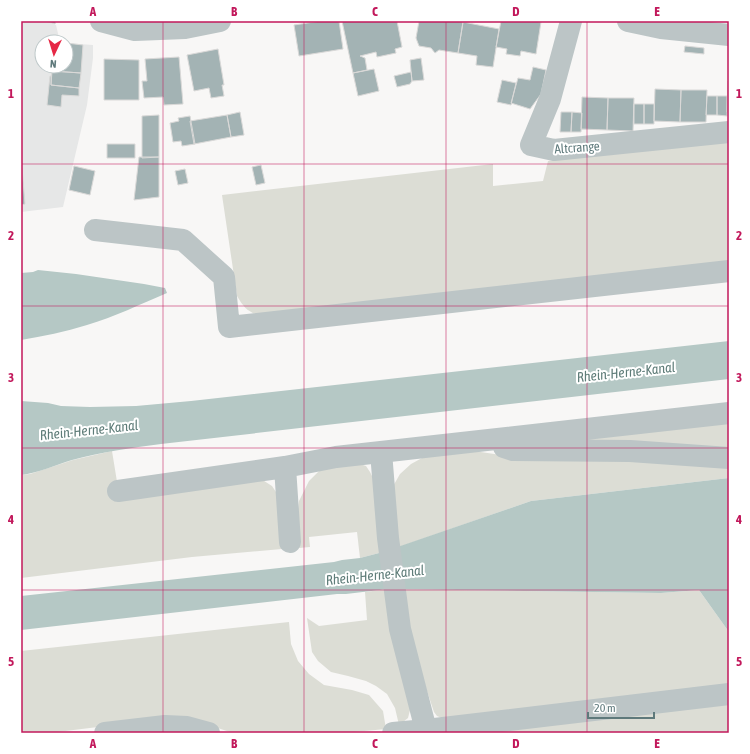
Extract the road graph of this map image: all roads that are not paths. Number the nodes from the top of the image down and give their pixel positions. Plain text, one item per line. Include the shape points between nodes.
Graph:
1 (101, 21) edge
2 (220, 21) edge
3 (571, 21) edge
4 (628, 21) edge
5 (729, 35) edge
6 (729, 132) edge
7 (95, 230) dead end
8 (729, 271) edge
9 (729, 413) edge
10 (486, 440) junction
11 (381, 452) junction
12 (729, 458) edge
13 (285, 466) junction
14 (118, 490) dead end
15 (290, 542) dead end
16 (729, 694) edge
17 (426, 730) junction
18 (105, 733) edge
19 (209, 733) edge
20 (393, 733) edge

1 - 2 street via 134,30 185,28
3 - 6 street, Altcrange via 550,99 531,145 554,150
4 - 5 street via 661,28
7 - 8 street via 183,240 224,277 229,328
9 - 10 street
10 - 11 street
10 - 12 street via 513,450 630,451
11 - 13 street
11 - 17 street via 388,538 400,629
13 - 14 street
13 - 15 street
16 - 17 street
17 - 20 street
18 - 19 street via 165,726 188,727

